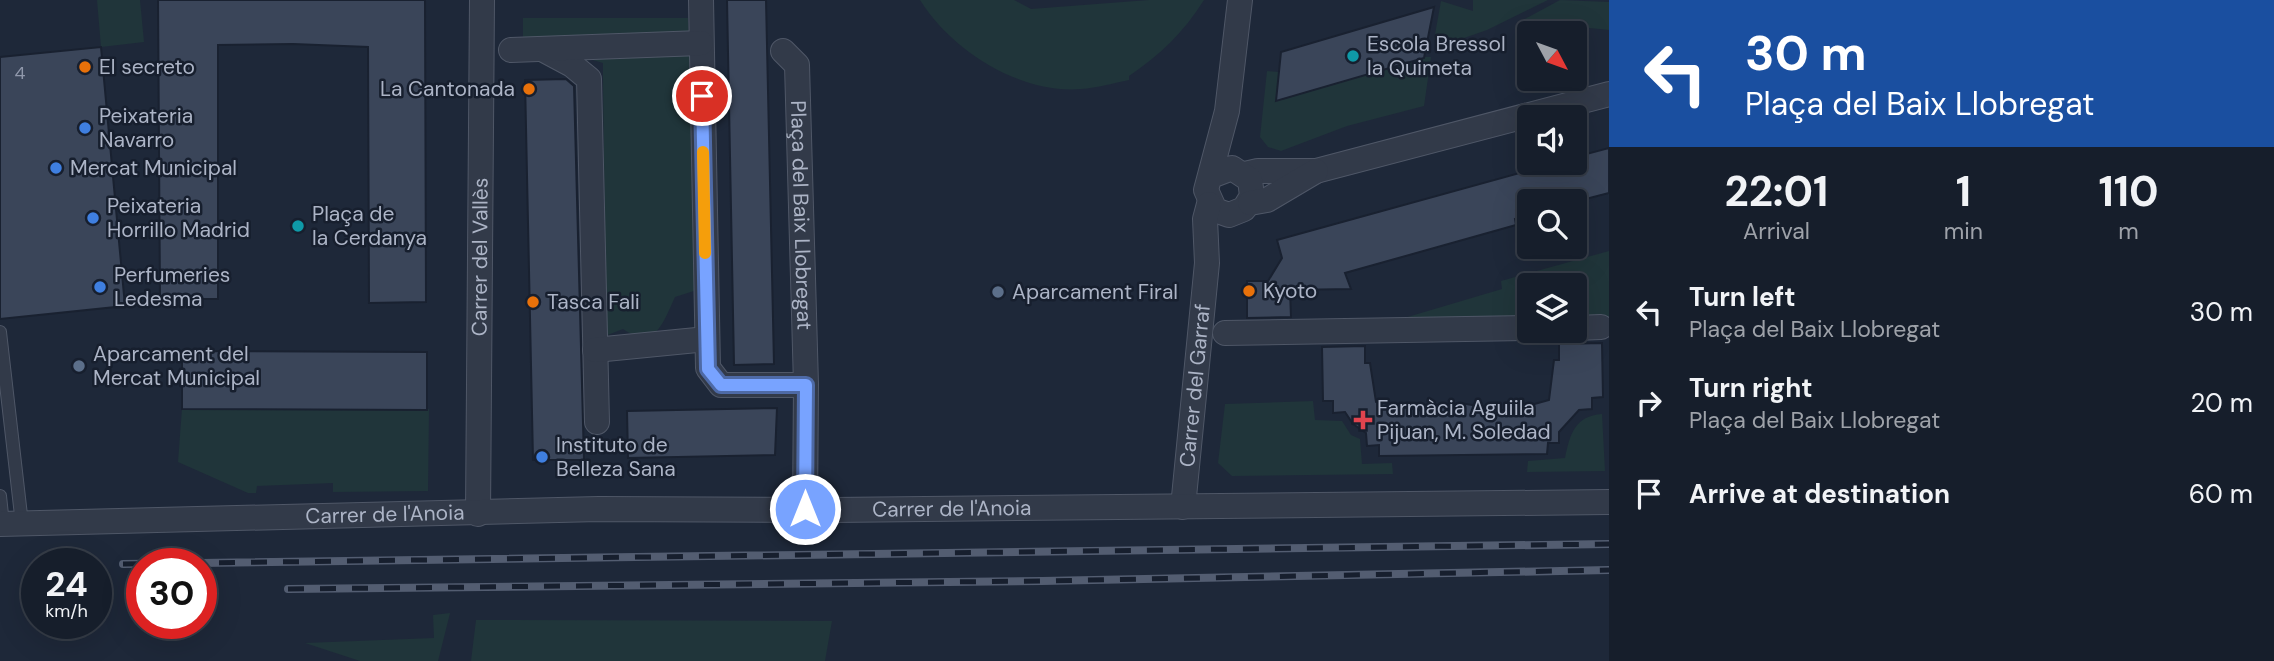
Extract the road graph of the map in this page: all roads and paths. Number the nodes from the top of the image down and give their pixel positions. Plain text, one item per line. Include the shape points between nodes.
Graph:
1 (482, 0) edge
2 (701, 0) edge
3 (1240, 0) edge
4 (701, 43) junction
5 (542, 49) junction
6 (511, 50) dead end
7 (783, 51) dead end
8 (1609, 94) edge
9 (1227, 111) junction
10 (1316, 171) junction
11 (1242, 172) junction
12 (1211, 176) junction
13 (1209, 204) junction
14 (1244, 208) junction
15 (1207, 263) junction
16 (1601, 327) dead end
17 (1517, 328) edge
18 (1587, 328) edge
19 (0, 332) edge
20 (1225, 333) dead end
21 (707, 339) junction
22 (595, 350) junction
23 (806, 385) junction
24 (597, 422) dead end
25 (0, 496) edge
26 (1609, 502) edge
27 (1183, 507) junction
28 (805, 509) junction
29 (478, 514) junction
30 (8, 524) edge

1 - 29 street, Carrer del Vallès
2 - 4 street
3 - 9 street, Carrer del Garraf
4 - 5 street
4 - 21 street
5 - 6 street
5 - 22 street via 589,79
7 - 23 street, Plaça del Baix Llobregat via 797,65
8 - 10 street
9 - 11 street, Carrer del Garraf
9 - 12 street, Carrer del Garraf
10 - 11 street
10 - 14 street
11 - 12 street via 1224,169
11 - 14 street, Carrer del Garraf via 1252,188
12 - 13 street, Carrer del Garraf via 1206,190
13 - 14 street via 1222,214
13 - 15 street, Carrer del Garraf
14 - 15 street, Carrer del Garraf
15 - 27 street, Carrer del Garraf
16 - 18 street
17 - 20 street
19 - 30 lane
21 - 22 street
21 - 23 street via 708,369 721,385
22 - 24 street
23 - 28 street, Plaça del Baix Llobregat
25 - 30 lane
26 - 27 street, Carrer de l'Anoia
27 - 28 street, Carrer de l'Anoia
28 - 29 street, Carrer de l'Anoia
29 - 30 street, Carrer de l'Anoia

